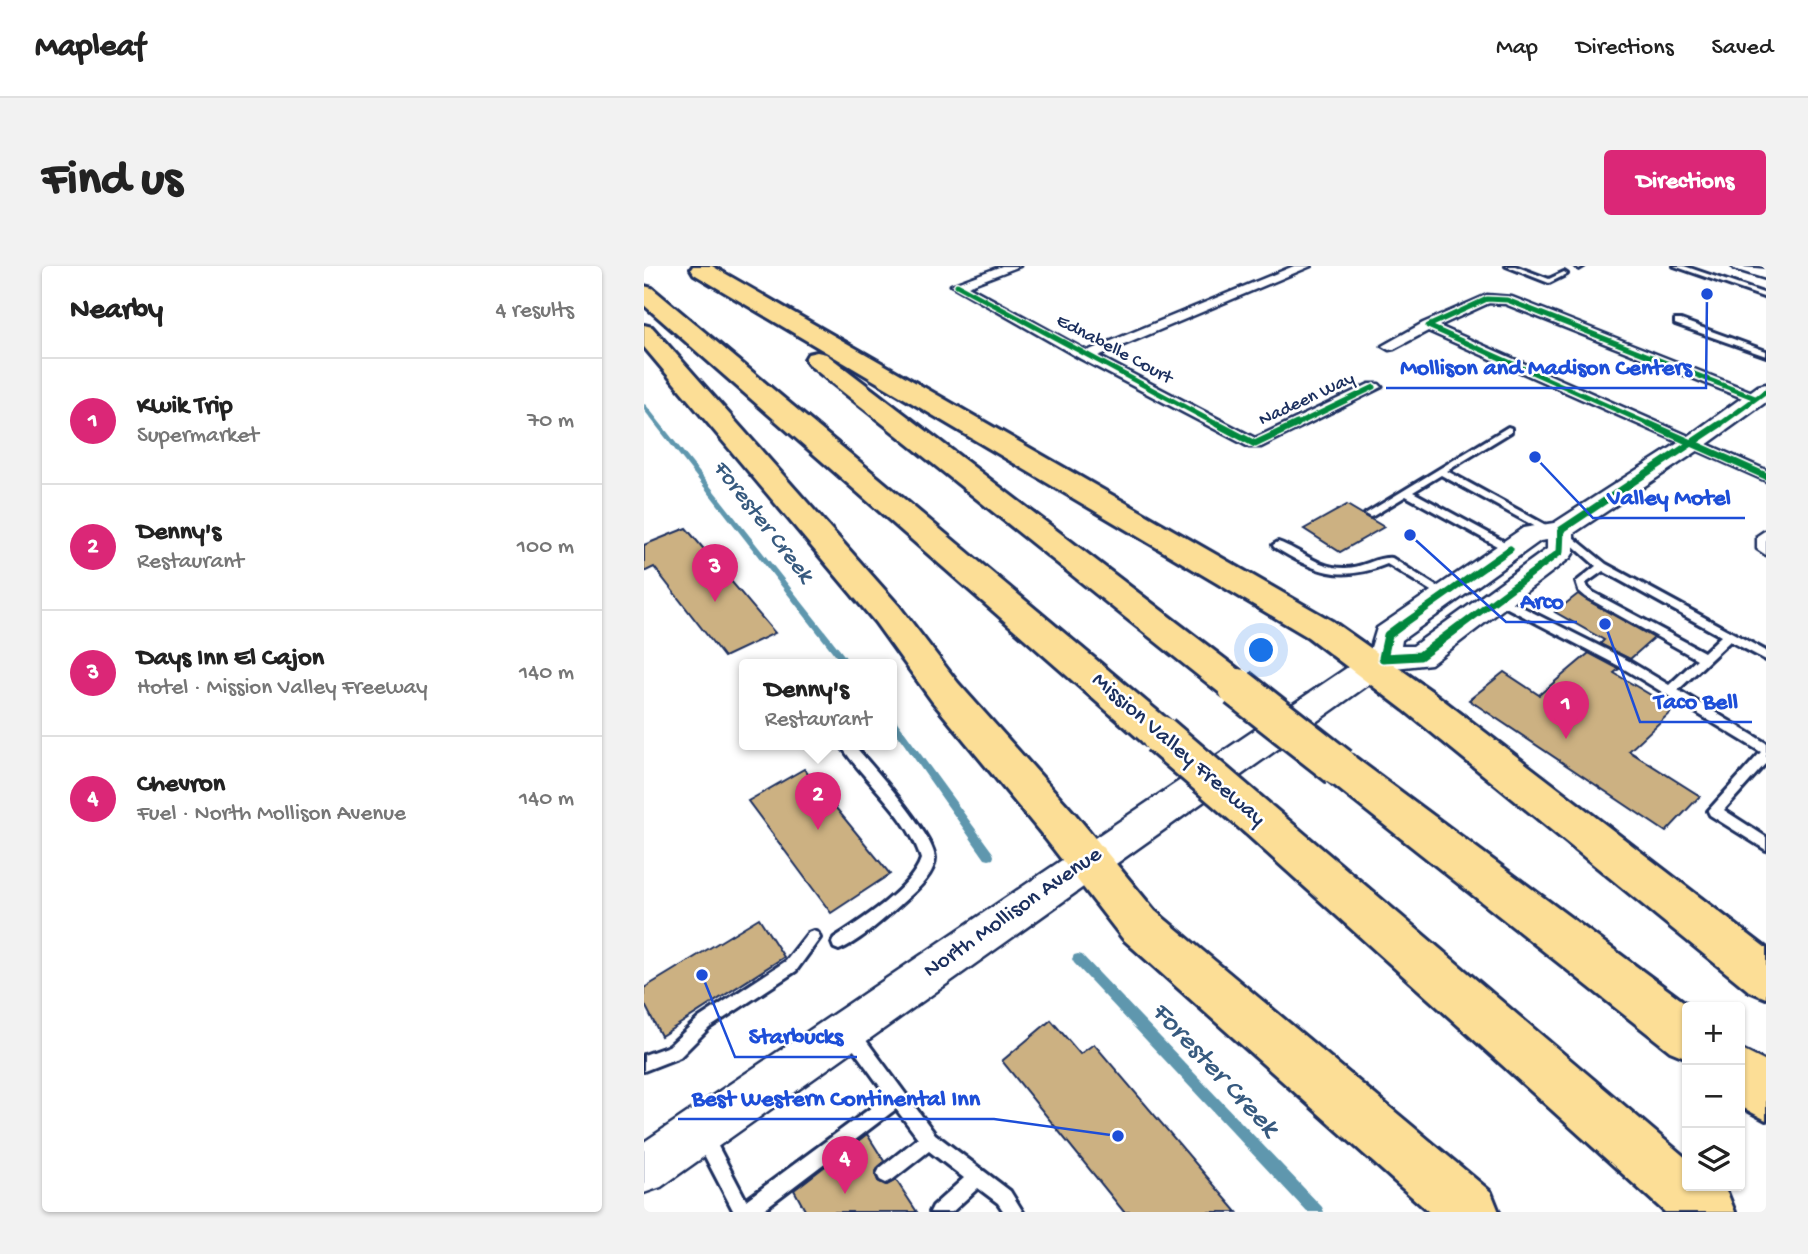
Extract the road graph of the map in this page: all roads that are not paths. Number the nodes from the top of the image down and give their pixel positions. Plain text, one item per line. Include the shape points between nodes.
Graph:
1 (1014, 266) edge
2 (1305, 266) edge
3 (1508, 266) edge
4 (1677, 266) edge
5 (1740, 266) edge
6 (700, 268) edge
7 (1564, 274) dead end
8 (1766, 274) edge
9 (644, 293) edge
10 (1766, 296) edge
11 (1678, 322) dead end
12 (1429, 326) junction
13 (644, 332) edge
14 (1389, 346) dead end
15 (1766, 354) edge
16 (1086, 356) junction
17 (1374, 387) dead end
18 (1761, 394) edge
19 (1508, 430) dead end
20 (1694, 443) junction
21 (1255, 444) joint
22 (1441, 471) junction
23 (1766, 475) edge
24 (1406, 492) junction
25 (1370, 514) dead end
26 (1555, 530) junction
27 (1766, 536) edge
28 (1278, 545) dead end
29 (1510, 549) junction
30 (1766, 549) edge
31 (1602, 566) junction
32 (1445, 595) junction
33 (1502, 596) junction
34 (1729, 635) junction
35 (1766, 656) edge
36 (1705, 658) junction
37 (1377, 663) junction
38 (1670, 691) junction
39 (1766, 749) edge
40 (851, 750) edge
41 (1766, 755) edge
42 (1766, 844) edge
43 (1088, 861) junction
44 (813, 937) dead end
45 (839, 943) dead end
46 (1766, 976) edge
47 (848, 1028) junction
48 (1682, 1030) edge
49 (644, 1063) edge
50 (1745, 1078) edge
51 (1766, 1094) edge
52 (896, 1098) junction
53 (700, 1131) junction
54 (929, 1140) junction
55 (644, 1170) edge
56 (886, 1174) dead end
57 (977, 1178) junction
58 (744, 1212) edge
59 (939, 1212) edge
60 (1014, 1212) edge
61 (1471, 1212) edge
62 (1707, 1212) edge

1 - 16 street, Ednabelle Court via 957,285
2 - 16 street
3 - 7 lane via 1549,281
4 - 10 lane
5 - 8 street
6 - 37 highway
6 - 48 highway, bridge
9 - 62 highway, Mission Valley Freeway, bridge via 1258,819
11 - 15 lane
12 - 14 street
12 - 18 street via 1487,299 1507,300
12 - 20 street
13 - 43 highway via 887,614 945,692
16 - 21 street, Ednabelle Court
17 - 21 street, Nadeen Way
18 - 20 main road, North Mollison Avenue
19 - 22 lane
20 - 23 street
20 - 26 main road, North Mollison Avenue
22 - 24 lane
22 - 26 lane
24 - 25 lane
24 - 29 lane
26 - 29 main road, North Mollison Avenue via 1532,534
26 - 31 lane
26 - 33 main road via 1560,552
27 - 30 street
28 - 32 lane via 1313,567 1333,571 1359,572 1388,560
29 - 32 main road, North Mollison Avenue
29 - 33 main road via 1518,556 1500,580
31 - 34 lane
31 - 36 lane via 1581,582 1583,589
32 - 37 main road, North Mollison Avenue via 1388,635
33 - 37 main road via 1420,656
33 - 38 lane
34 - 35 lane
34 - 36 lane
36 - 38 lane
37 - 43 main road, North Mollison Avenue
37 - 46 highway
38 - 39 lane
40 - 45 lane via 920,838 928,859 917,878 869,923
41 - 42 lane via 1715,811
43 - 47 main road, North Mollison Avenue
43 - 61 highway via 1139,925
44 - 49 lane via 791,965 704,1023 674,1052
47 - 52 lane
47 - 53 main road, North Mollison Avenue
50 - 51 highway
52 - 54 lane
52 - 58 lane
53 - 55 main road, North Mollison Avenue
53 - 58 lane
54 - 56 lane
54 - 57 lane
57 - 59 lane
57 - 60 lane via 1004,1197

